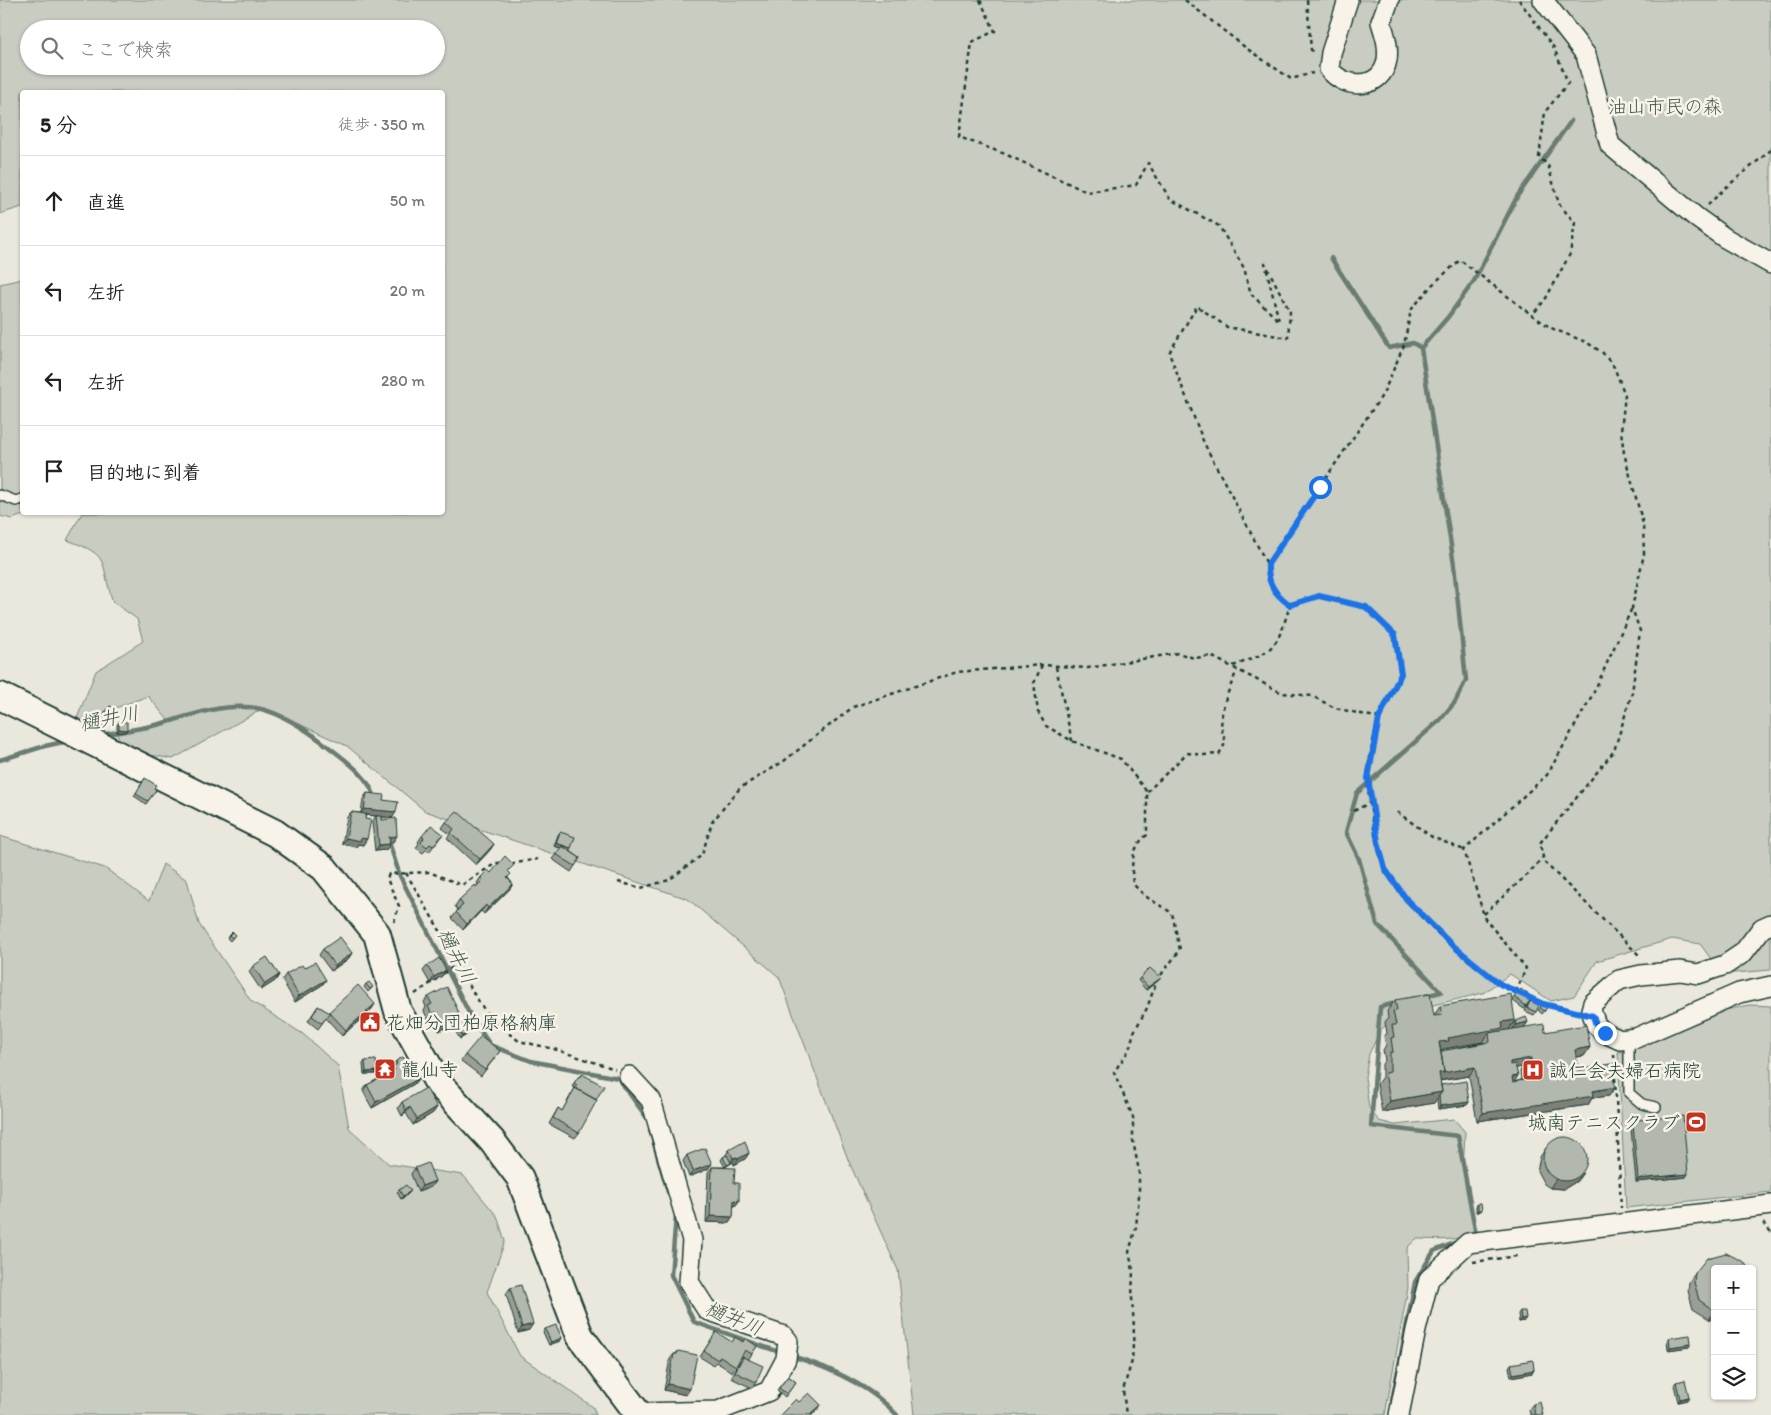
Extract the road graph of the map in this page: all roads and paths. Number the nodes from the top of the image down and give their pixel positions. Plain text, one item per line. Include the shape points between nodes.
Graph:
1 (980, 0) edge
2 (1185, 0) edge
3 (1307, 0) edge
4 (1348, 0) edge
5 (1389, 0) edge
6 (1519, 0) edge
7 (1543, 0) edge
8 (1330, 66) junction
9 (1771, 150) edge
10 (1697, 218) junction
11 (1771, 264) edge
12 (1532, 315) junction
13 (0, 494) edge
14 (20, 500) edge
15 (1268, 564) junction
16 (1290, 605) junction
17 (1632, 608) junction
18 (1042, 665) junction
19 (1056, 666) junction
20 (1233, 666) junction
21 (1237, 671) junction
22 (0, 696) edge
23 (1379, 718) junction
24 (1072, 741) junction
25 (1147, 792) junction
26 (1371, 802) junction
27 (1354, 811) dead end
28 (1397, 812) dead end
29 (1464, 850) junction
30 (1543, 857) junction
31 (538, 858) dead end
32 (406, 873) junction
33 (618, 882) dead end
34 (1484, 914) junction
35 (1771, 924) edge
36 (377, 934) junction
37 (459, 963) junction
38 (1658, 974) junction
39 (1771, 986) edge
40 (1516, 992) junction
41 (414, 995) dead end
42 (1593, 1016) junction
43 (1621, 1038) junction
44 (628, 1076) joint
45 (1656, 1107) dead end
46 (1620, 1197) dead end
47 (1765, 1212) edge
48 (1771, 1232) edge
49 (1518, 1256) dead end
50 (1470, 1263) dead end
51 (718, 1413) edge
52 (639, 1414) edge
53 (1126, 1415) edge
54 (1399, 1415) edge

1 - 15 path via 995,31 972,42 959,136 1086,192 1136,185 1148,163 1170,199 1219,226 1244,268 1251,294 1279,321 1265,263 1286,304 1290,312 1288,338 1227,327 1197,306 1169,353 1204,442
2 - 8 path via 1291,79
3 - 8 path via 1311,50
4 - 8 street
5 - 8 street via 1381,22 1387,39 1386,62 1375,79 1362,84 1348,84 1340,81
6 - 12 path via 1554,48 1568,83 1545,112 1539,157 1548,165 1559,204 1575,223 1570,254 1545,300
7 - 10 street via 1586,55 1610,145
9 - 10 path via 1724,189
10 - 11 street via 1724,238
12 - 15 path via 1460,260 1432,285 1411,310 1404,345 1383,394
12 - 17 path via 1603,353 1624,388 1621,431 1642,524 1644,554
13 - 14 lane
15 - 16 path via 1270,587
16 - 20 path via 1277,643 1259,656
16 - 23 path via 1319,596 1366,607 1395,635 1401,674
17 - 29 path via 1593,694 1547,775
17 - 30 path via 1640,631 1632,693 1614,751 1540,843
18 - 19 path
18 - 24 path via 1034,683 1038,712 1046,726
18 - 33 path via 957,672 853,707 784,761 740,788 712,822 702,855 684,870 669,880 641,888
19 - 20 path via 1088,668 1178,653 1194,658 1211,656
19 - 24 path
20 - 21 path
21 - 23 path via 1282,693 1312,696 1325,705
21 - 25 path via 1221,715 1221,733 1226,742 1219,754 1187,753
22 - 36 street via 274,833 324,868
23 - 26 path via 1368,778
24 - 25 path via 1121,759
25 - 53 path via 1147,835 1142,838 1132,858 1133,884 1172,913 1180,950 1157,980 1129,1050 1114,1072 1133,1117 1133,1141 1139,1171 1136,1227 1129,1252 1133,1270 1134,1328 1132,1361 1123,1390
26 - 27 path
26 - 40 path via 1385,869 1407,900 1450,943 1500,984
28 - 29 path via 1432,837
29 - 34 path
30 - 34 path
30 - 38 path via 1544,862
31 - 32 path via 518,864 496,863 462,885 429,872
32 - 36 path via 389,874 387,880 399,906 392,930
32 - 37 path
34 - 40 path via 1526,968
35 - 38 street via 1762,928 1743,953 1725,965 1698,974 1680,971
36 - 52 street via 398,1011 438,1083 492,1141 520,1178 580,1336
37 - 41 path
37 - 44 path via 491,1020 519,1041 554,1049 619,1070
38 - 42 street via 1619,980 1593,1003
39 - 43 street via 1739,993 1636,1038
40 - 42 path via 1543,1004
42 - 43 street via 1596,1025
43 - 45 lane via 1629,1093 1642,1104
43 - 46 path
44 - 51 street via 651,1100 692,1240 689,1282 708,1310 784,1336 787,1350 769,1391
47 - 48 path
47 - 54 street via 1468,1243 1429,1279
49 - 50 path
51 - 52 street

